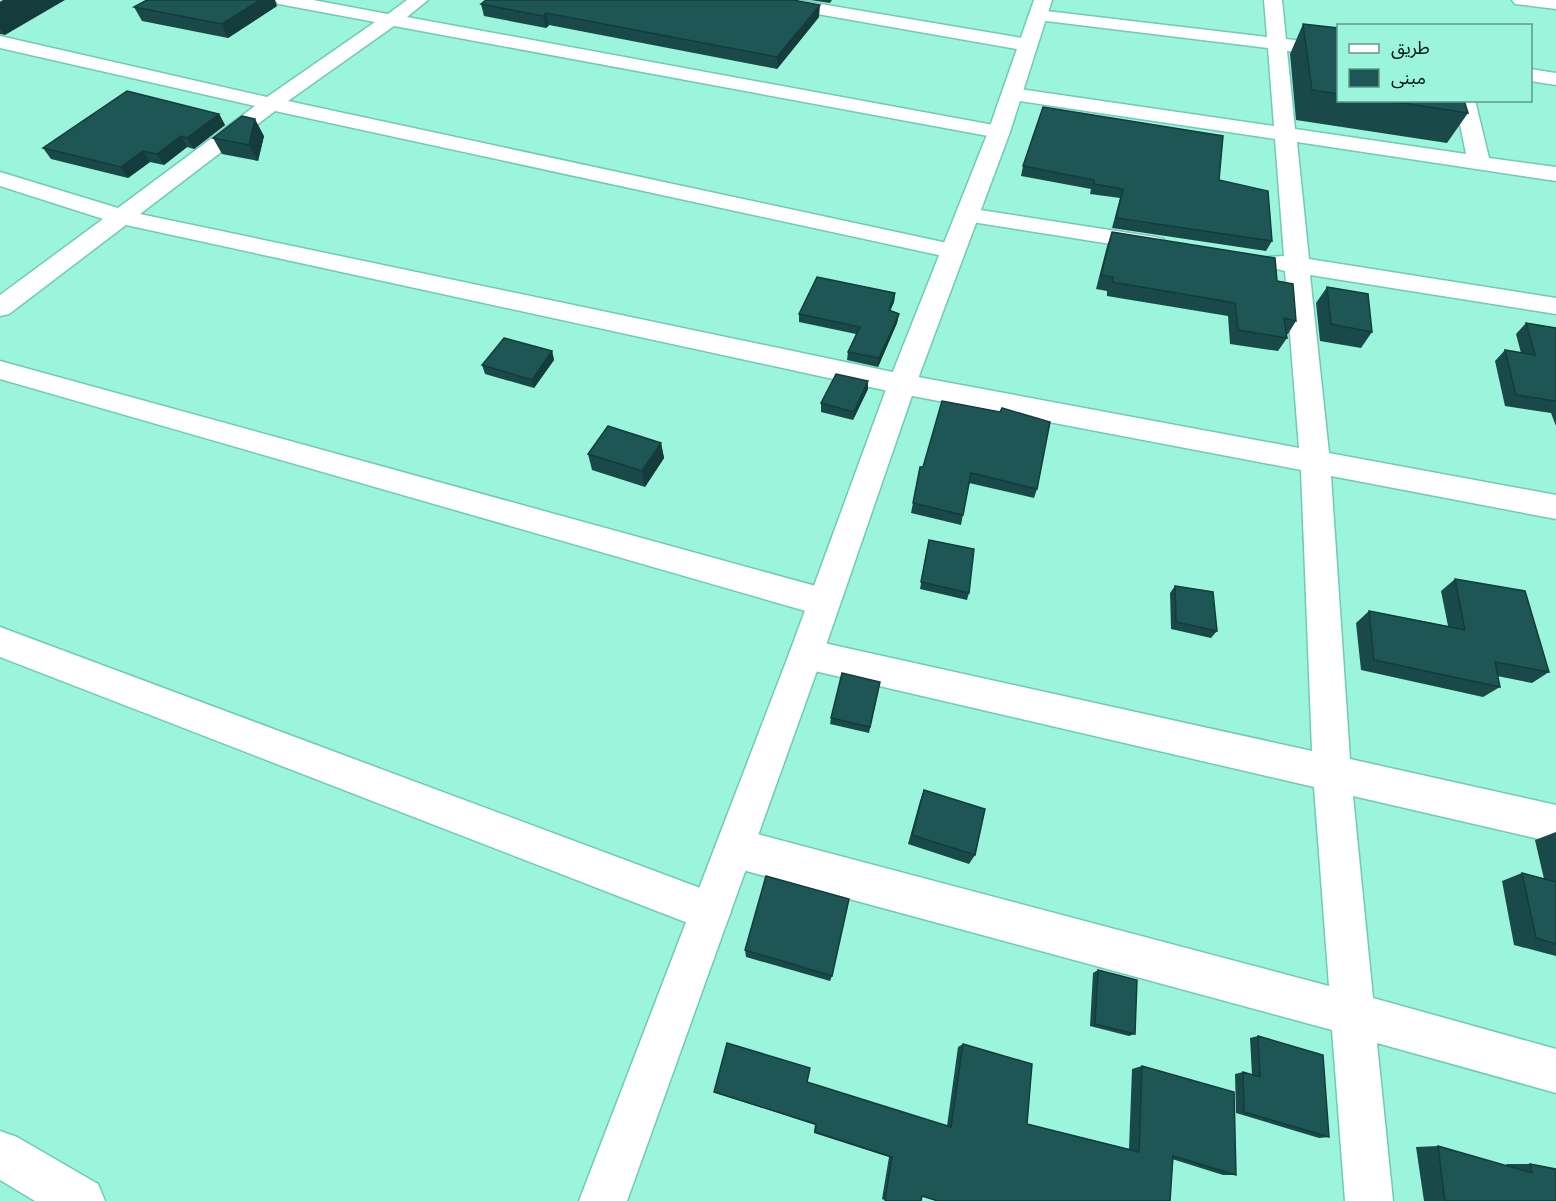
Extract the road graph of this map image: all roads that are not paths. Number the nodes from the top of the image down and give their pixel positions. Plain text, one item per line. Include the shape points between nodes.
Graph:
1 (284, 0) edge
2 (418, 0) edge
3 (766, 0) edge
4 (1273, 0) edge
5 (1521, 0) edge
6 (1556, 4) edge
7 (1041, 7) edge
8 (389, 20) junction
9 (1277, 43) junction
10 (1028, 45) junction
11 (5, 47) edge
12 (1337, 51) edge
13 (1532, 75) edge
14 (1556, 79) edge
15 (1012, 94) junction
16 (1465, 102) edge
17 (271, 104) junction
18 (999, 132) junction
19 (1287, 133) junction
20 (1479, 163) junction
21 (1556, 174) edge
22 (0, 179) edge
23 (966, 215) junction
24 (123, 217) junction
25 (1178, 247) edge
26 (952, 251) junction
27 (1249, 258) edge
28 (1296, 265) junction
29 (1556, 306) edge
30 (0, 308) edge
31 (0, 370) edge
32 (902, 384) junction
33 (1315, 460) junction
34 (1556, 507) edge
35 (823, 602) junction
36 (0, 642) edge
37 (806, 654) junction
38 (1332, 774) junction
39 (1556, 824) edge
40 (735, 848) junction
41 (711, 912) junction
42 (1353, 1014) junction
43 (1556, 1071) edge
44 (0, 1154) edge
45 (81, 1201) edge
46 (603, 1201) edge
47 (1368, 1201) edge

1 - 8 street
2 - 8 street
3 - 10 street
4 - 9 street
5 - 6 street
7 - 9 street
7 - 10 street
8 - 17 street
8 - 18 street
9 - 12 street
9 - 19 street
10 - 15 street
11 - 17 street
13 - 14 street
15 - 18 street
15 - 19 street
16 - 20 street
17 - 24 street
17 - 26 street
18 - 23 street
19 - 20 street
19 - 28 street
20 - 21 street
22 - 24 street
23 - 25 street
23 - 26 street
24 - 30 street
24 - 32 street
26 - 32 street
27 - 28 street
28 - 29 street
28 - 33 street
31 - 35 street
32 - 33 street
32 - 35 street
33 - 34 street
33 - 38 street
35 - 37 street
36 - 41 street
37 - 38 street
37 - 40 street
38 - 39 street
38 - 42 street
40 - 41 street
40 - 42 street
41 - 46 street
42 - 43 street
42 - 47 street
44 - 45 street

